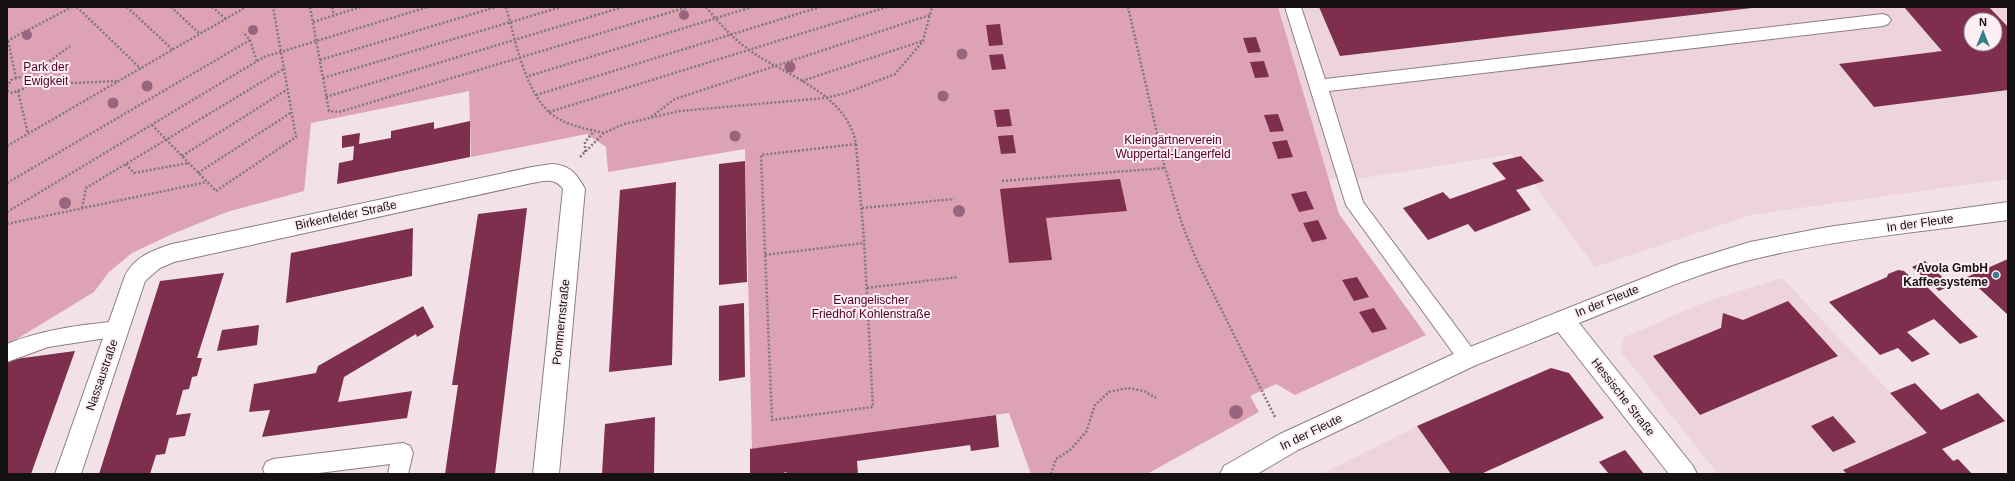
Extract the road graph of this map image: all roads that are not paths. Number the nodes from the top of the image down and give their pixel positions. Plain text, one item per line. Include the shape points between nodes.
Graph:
1 (1293, 7) edge
2 (1883, 20) dead end
3 (1319, 86) junction
4 (563, 173) joint
5 (2008, 211) edge
6 (136, 276) joint
7 (1562, 319) junction
8 (118, 329) junction
9 (7, 353) edge
10 (1468, 358) junction
11 (273, 469) dead end
12 (1238, 473) edge
13 (68, 474) edge
14 (398, 474) edge
15 (546, 474) edge
16 (1684, 474) edge

1 - 3 lane
2 - 3 lane
3 - 10 lane via 1355,205
4 - 6 street, Birkenfelder Straße via 532,175 172,253 152,261
4 - 15 street, Pommernstraße via 570,179 574,189
5 - 7 street, In der Fleute via 1828,236 1750,251 1679,273
6 - 8 street, Nassaustraße
7 - 10 street, In der Fleute
7 - 16 street, Hessische Straße
8 - 9 lane via 54,336
8 - 13 street, Nassaustraße
10 - 12 street, In der Fleute via 1289,442
11 - 14 lane via 403,453

